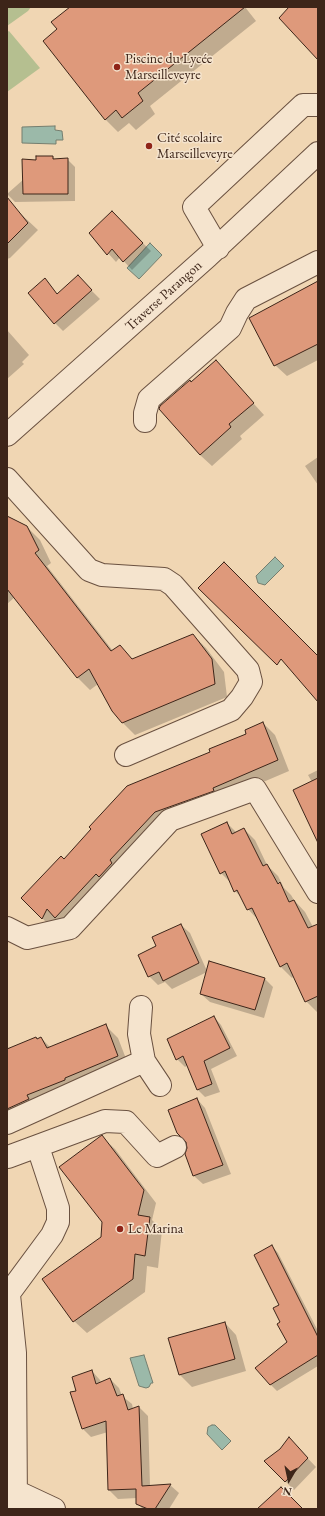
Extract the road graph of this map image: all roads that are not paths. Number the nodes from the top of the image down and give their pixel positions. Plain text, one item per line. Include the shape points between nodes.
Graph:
1 (318, 104) edge
2 (318, 153) edge
3 (218, 248) junction
4 (318, 262) edge
5 (146, 421) dead end
6 (7, 435) edge
7 (7, 479) edge
8 (126, 754) dead end
9 (318, 892) edge
10 (7, 928) edge
11 (141, 1007) dead end
12 (144, 1061) junction
13 (160, 1085) dead end
14 (7, 1123) edge
15 (38, 1147) junction
16 (175, 1147) dead end
17 (8, 1157) edge
18 (8, 1296) edge
19 (11, 1390) edge
20 (13, 1495) edge
21 (54, 1509) edge

1 - 3 street via 303,105 194,208
2 - 3 street, Traverse Parangon
3 - 6 street, Traverse Parangon
4 - 5 street via 246,299 230,328 149,399 145,413
7 - 8 street via 89,570 102,575 164,579 174,585 248,670 251,682 231,710
9 - 10 street via 255,789 170,820 70,928 27,938
11 - 12 street via 139,1034
12 - 13 street
12 - 14 street
15 - 16 street via 105,1121 126,1122 157,1156
15 - 17 street
15 - 18 street via 58,1208 58,1222 52,1235
18 - 19 street via 15,1353
19 - 20 street
20 - 21 street

